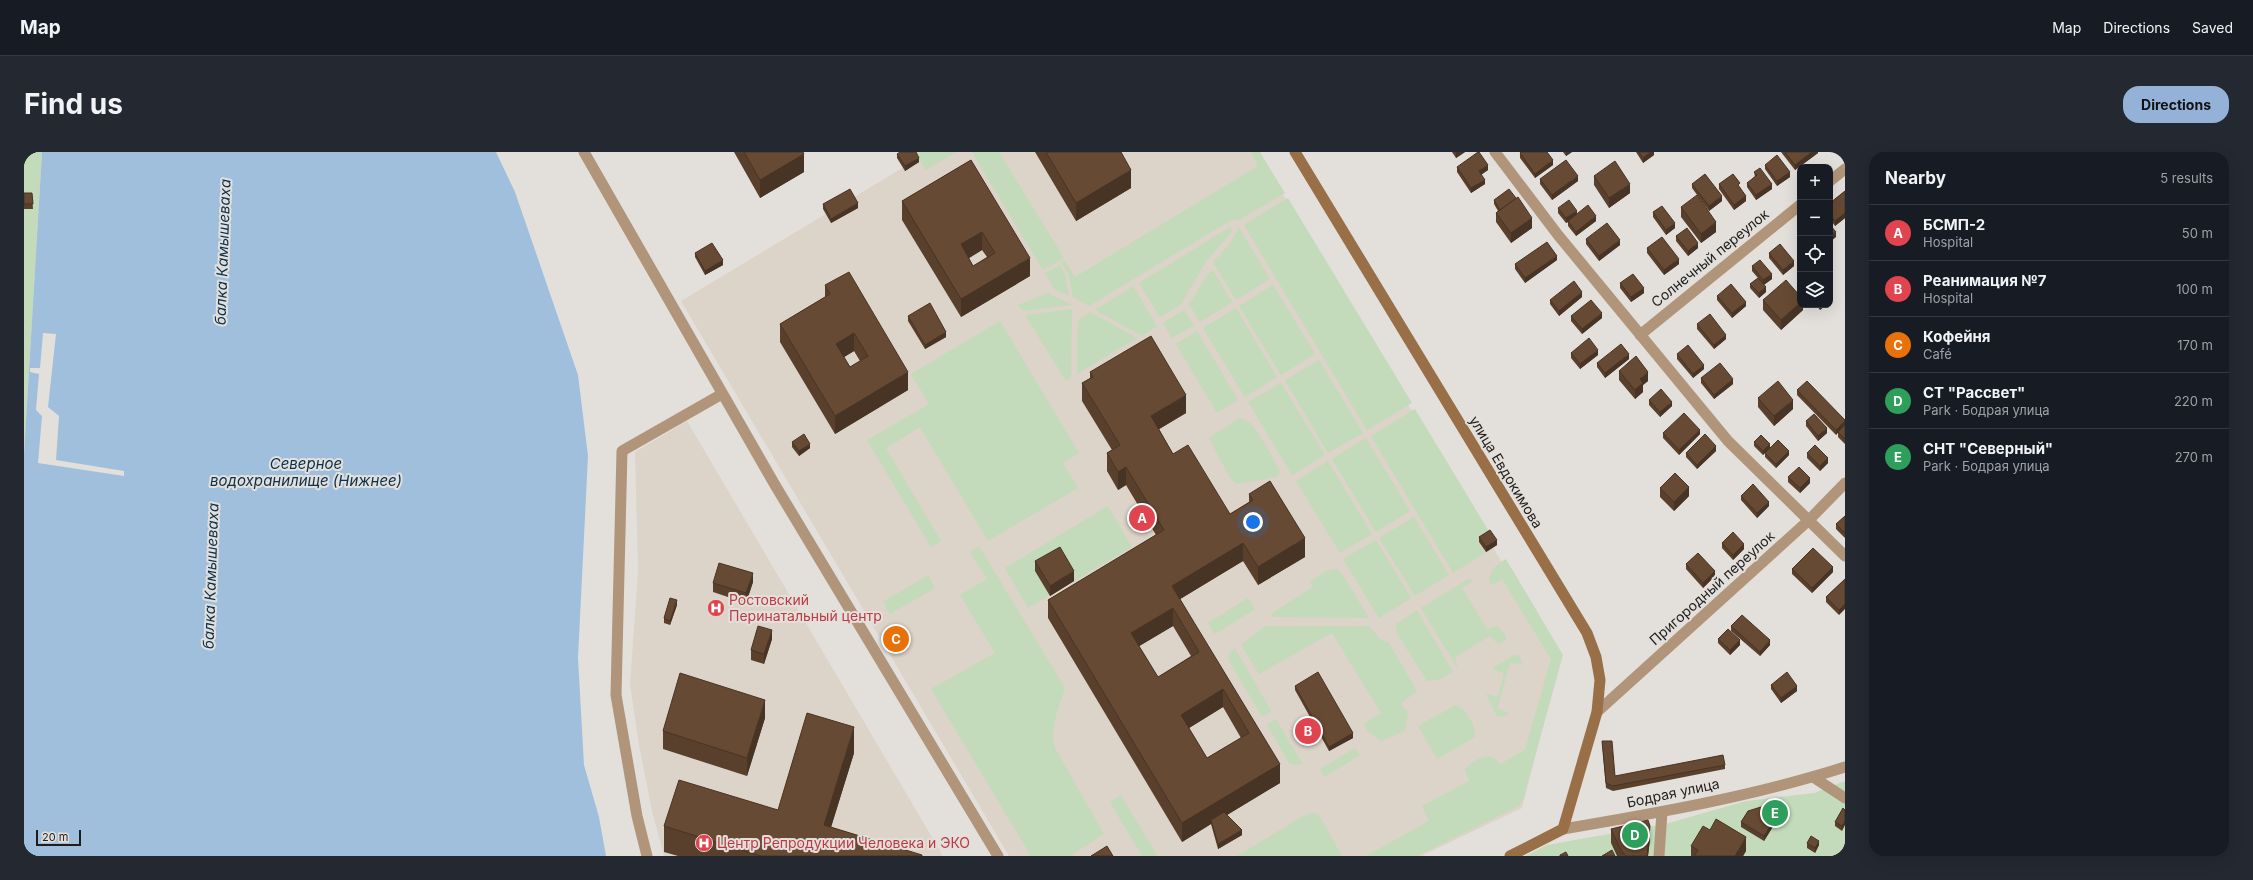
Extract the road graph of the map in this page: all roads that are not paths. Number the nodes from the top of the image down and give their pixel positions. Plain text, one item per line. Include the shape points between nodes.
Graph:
1 (584, 152) edge
2 (1295, 152) edge
3 (1495, 152) edge
4 (1845, 169) edge
5 (1833, 179) edge
6 (1797, 207) edge
7 (1640, 335) junction
8 (722, 394) junction
9 (1845, 484) edge
10 (1809, 520) junction
11 (1845, 556) edge
12 (1597, 712) junction
13 (1845, 767) edge
14 (1813, 777) junction
15 (1845, 798) edge
16 (1662, 812) junction
17 (1563, 829) junction
18 (647, 856) edge
19 (998, 856) edge
20 (1510, 856) edge
21 (1659, 856) edge

1 - 8 street
2 - 12 main road, улица Евдокимова via 1587,633 1596,657 1600,680
3 - 7 street via 1558,235
4 - 5 street
6 - 7 street, Солнечный переулок
7 - 10 street via 1728,441
8 - 18 street via 622,451 616,695 637,816
8 - 19 street
9 - 10 street, Пригородный переулок
10 - 11 street
10 - 12 street, Пригородный переулок
12 - 17 main road, улица Евдокимова
13 - 14 street, Бодрая улица
14 - 15 street
14 - 16 street, Бодрая улица
16 - 17 street, Бодрая улица
16 - 21 street
17 - 20 main road, Бодрая улица

